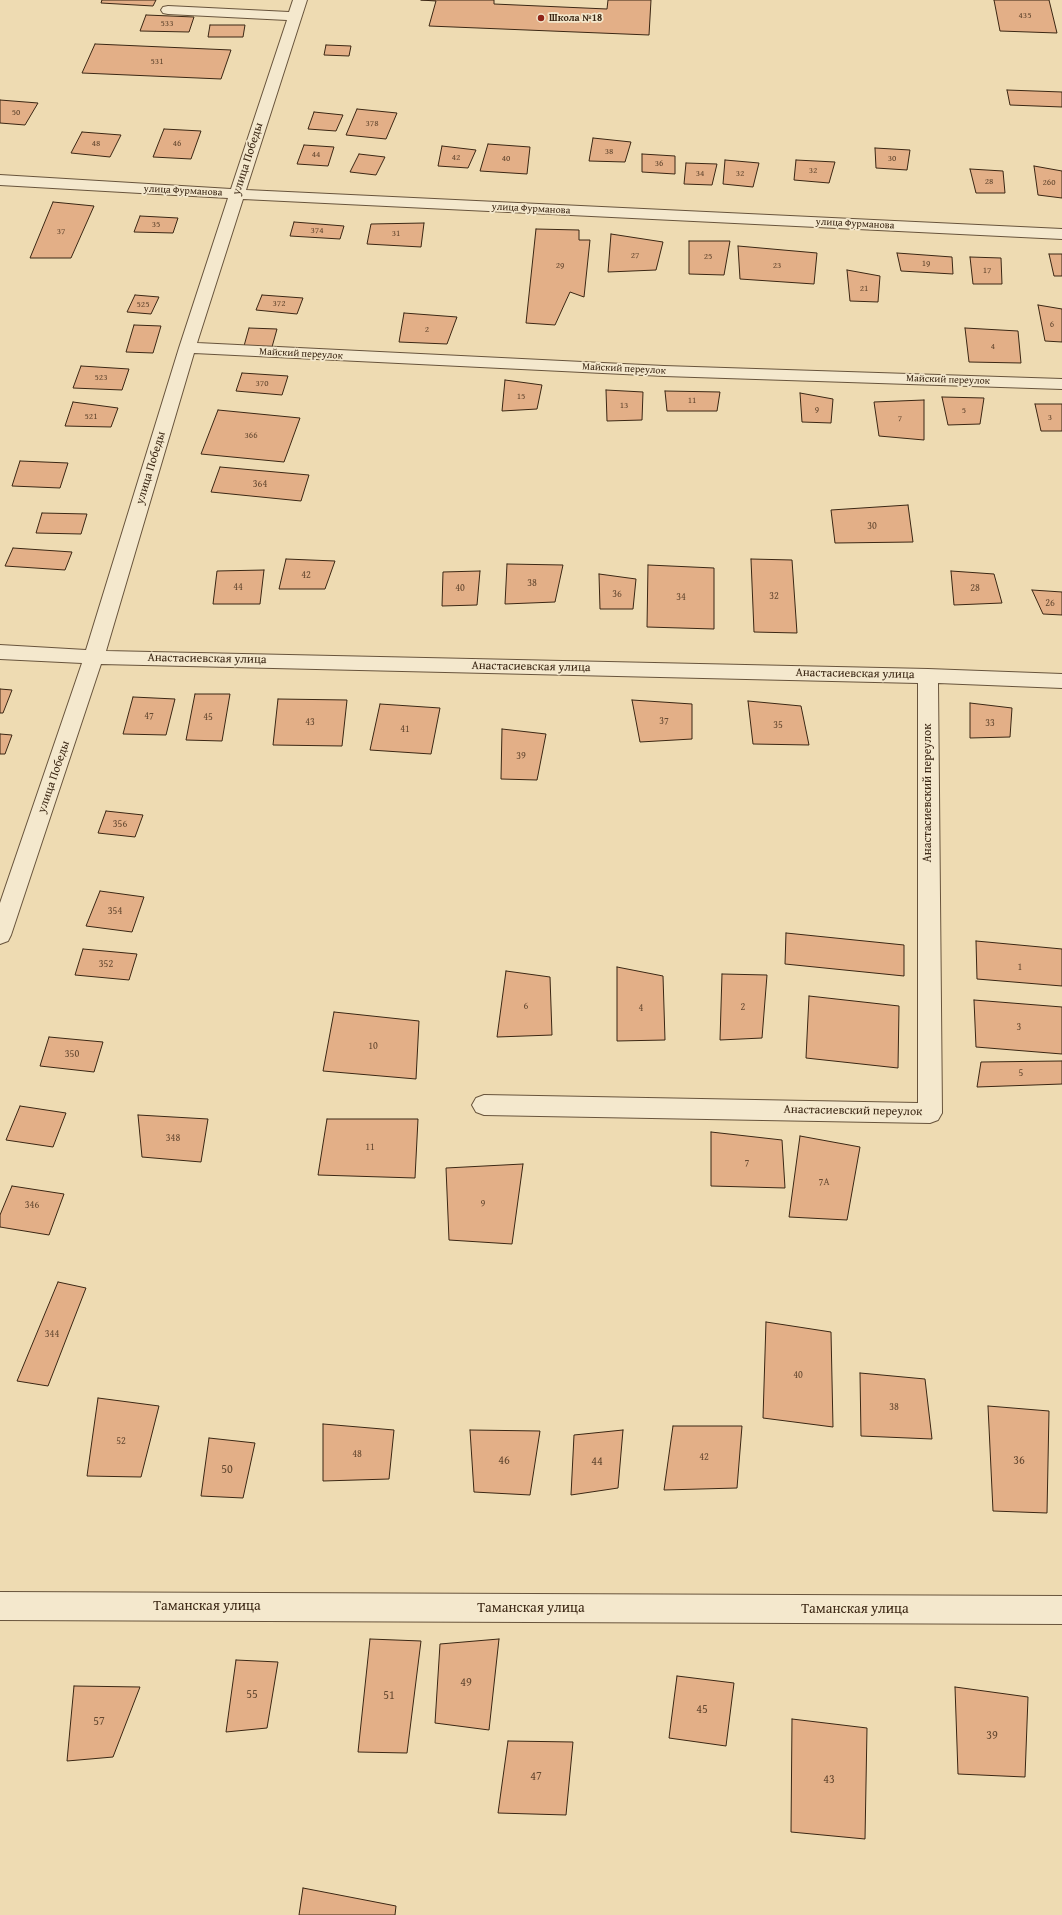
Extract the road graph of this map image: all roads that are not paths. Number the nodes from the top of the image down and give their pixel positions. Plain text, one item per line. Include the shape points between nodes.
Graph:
1 (298, 8) edge
2 (168, 10) dead end
3 (0, 180) edge
4 (236, 194) junction
5 (1062, 234) edge
6 (187, 348) junction
7 (1062, 384) edge
8 (0, 652) edge
9 (94, 657) junction
10 (928, 676) junction
11 (1062, 681) edge
12 (0, 935) edge
13 (484, 1105) dead end
14 (0, 1606) edge
15 (1062, 1610) edge

1 - 2 street
1 - 4 street, улица Победы
3 - 4 street, улица Фурманова
4 - 5 street, улица Фурманова
4 - 6 street, улица Победы
6 - 7 street, Майский переулок via 664,371
6 - 9 street, улица Победы
8 - 9 street, Анастасиевская улица
9 - 10 street, Анастасиевская улица
9 - 12 street, улица Победы
10 - 11 street, Анастасиевская улица
10 - 13 street, Анастасиевский переулок via 930,1113
14 - 15 street, Таманская улица

